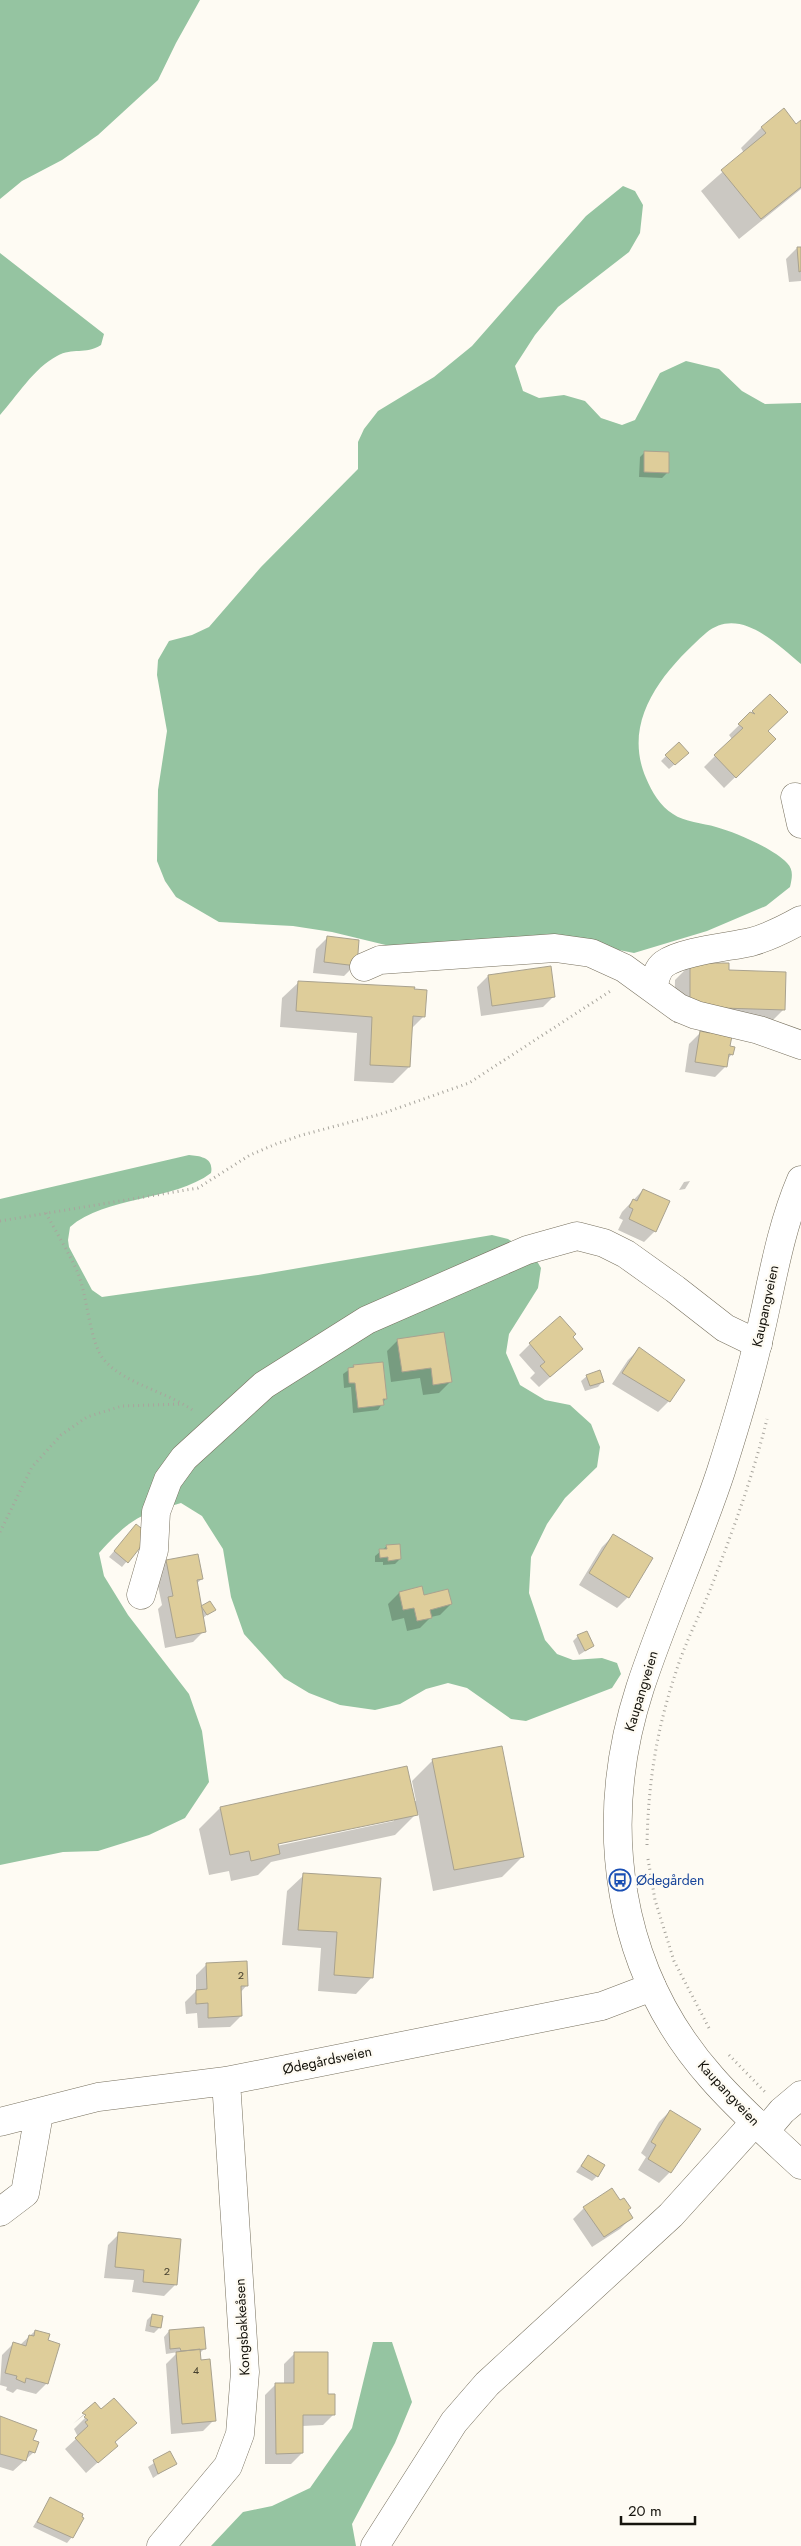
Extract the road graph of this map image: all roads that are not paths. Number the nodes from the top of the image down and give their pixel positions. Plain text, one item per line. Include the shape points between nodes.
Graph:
1 (795, 798) dead end
2 (801, 824) edge
3 (801, 920) edge
4 (364, 967) dead end
5 (647, 984) junction
6 (801, 1045) edge
7 (801, 1180) edge
8 (758, 1344) junction
9 (141, 1595) dead end
10 (652, 1987) junction
11 (226, 2081) junction
12 (39, 2114) junction
13 (776, 2115) edge
14 (0, 2122) edge
15 (801, 2165) edge
16 (0, 2212) edge
17 (160, 2546) edge
18 (375, 2546) edge

1 - 2 street
3 - 5 street via 752,942 675,958 663,965
4 - 5 street via 380,960 555,948 591,953 624,968
5 - 6 street via 679,1008 696,1015 759,1030
7 - 8 street, Kaupangveien via 774,1260
8 - 9 street via 725,1328 675,1288 604,1243 577,1236 527,1250 366,1320 264,1385 184,1458 168,1480 156,1512 154,1550
8 - 10 street, Kaupangveien via 708,1512 639,1690 620,1774 618,1870 627,1910
10 - 11 street, Ødegårdsveien via 602,2006
10 - 13 street, Kaupangveien via 696,2059 716,2083
11 - 12 street, Ødegårdsveien via 98,2097
11 - 17 street, Kongsbakkeåsen via 245,2372 240,2434 228,2466
12 - 14 street, Ødegårdsveien
12 - 16 street via 25,2193
13 - 15 street, Kaupangveien
13 - 18 street via 488,2384 454,2422

